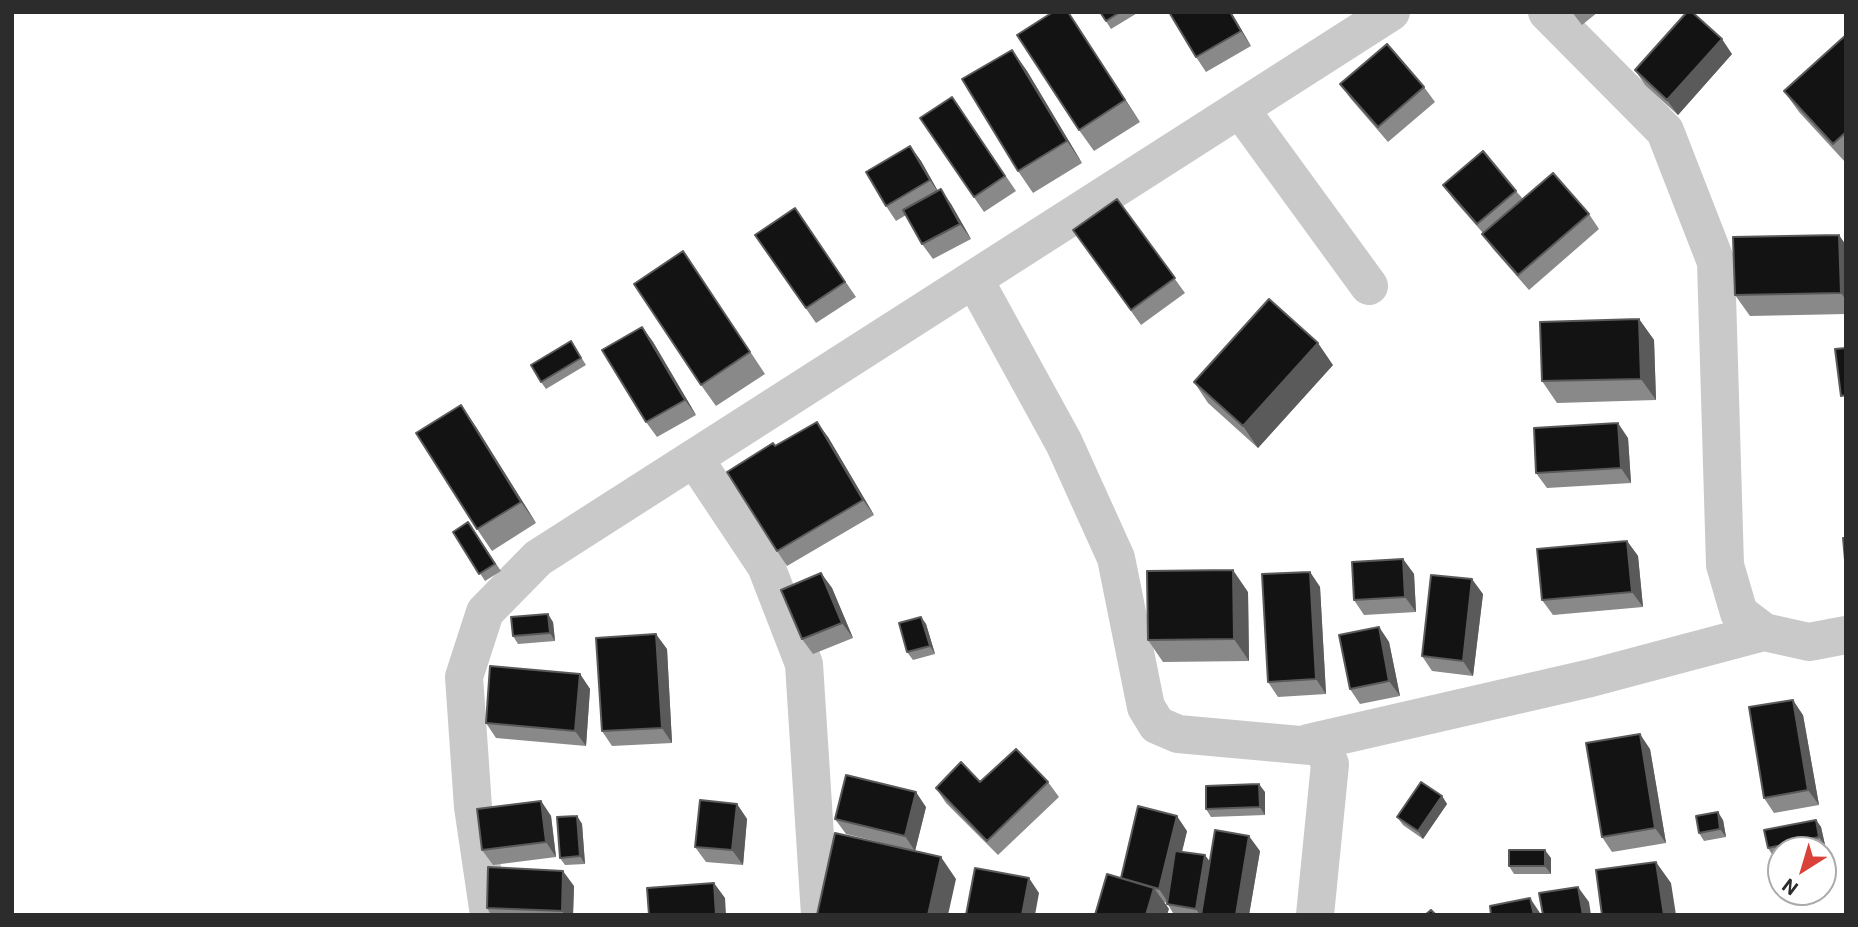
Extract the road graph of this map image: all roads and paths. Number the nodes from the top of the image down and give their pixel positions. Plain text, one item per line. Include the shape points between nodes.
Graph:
1 (1391, 12) edge
2 (1547, 12) edge
3 (1240, 109) junction
4 (974, 279) junction
5 (1369, 286) dead end
6 (694, 458) junction
7 (1765, 632) junction
8 (1846, 635) edge
9 (1308, 743) junction
10 (489, 915) edge
11 (820, 915) edge
12 (1315, 915) edge

1 - 3 street
2 - 7 street via 1665,131 1716,262 1725,565 1739,613
3 - 4 street
3 - 5 street
4 - 6 street
4 - 9 street via 1064,443 1116,558 1146,707 1157,725 1178,734
6 - 10 street via 538,558 485,612 464,677 473,807
6 - 11 street via 766,566 804,664
7 - 8 street via 1809,642
7 - 9 street via 1591,678
9 - 12 street via 1322,747 1330,764

